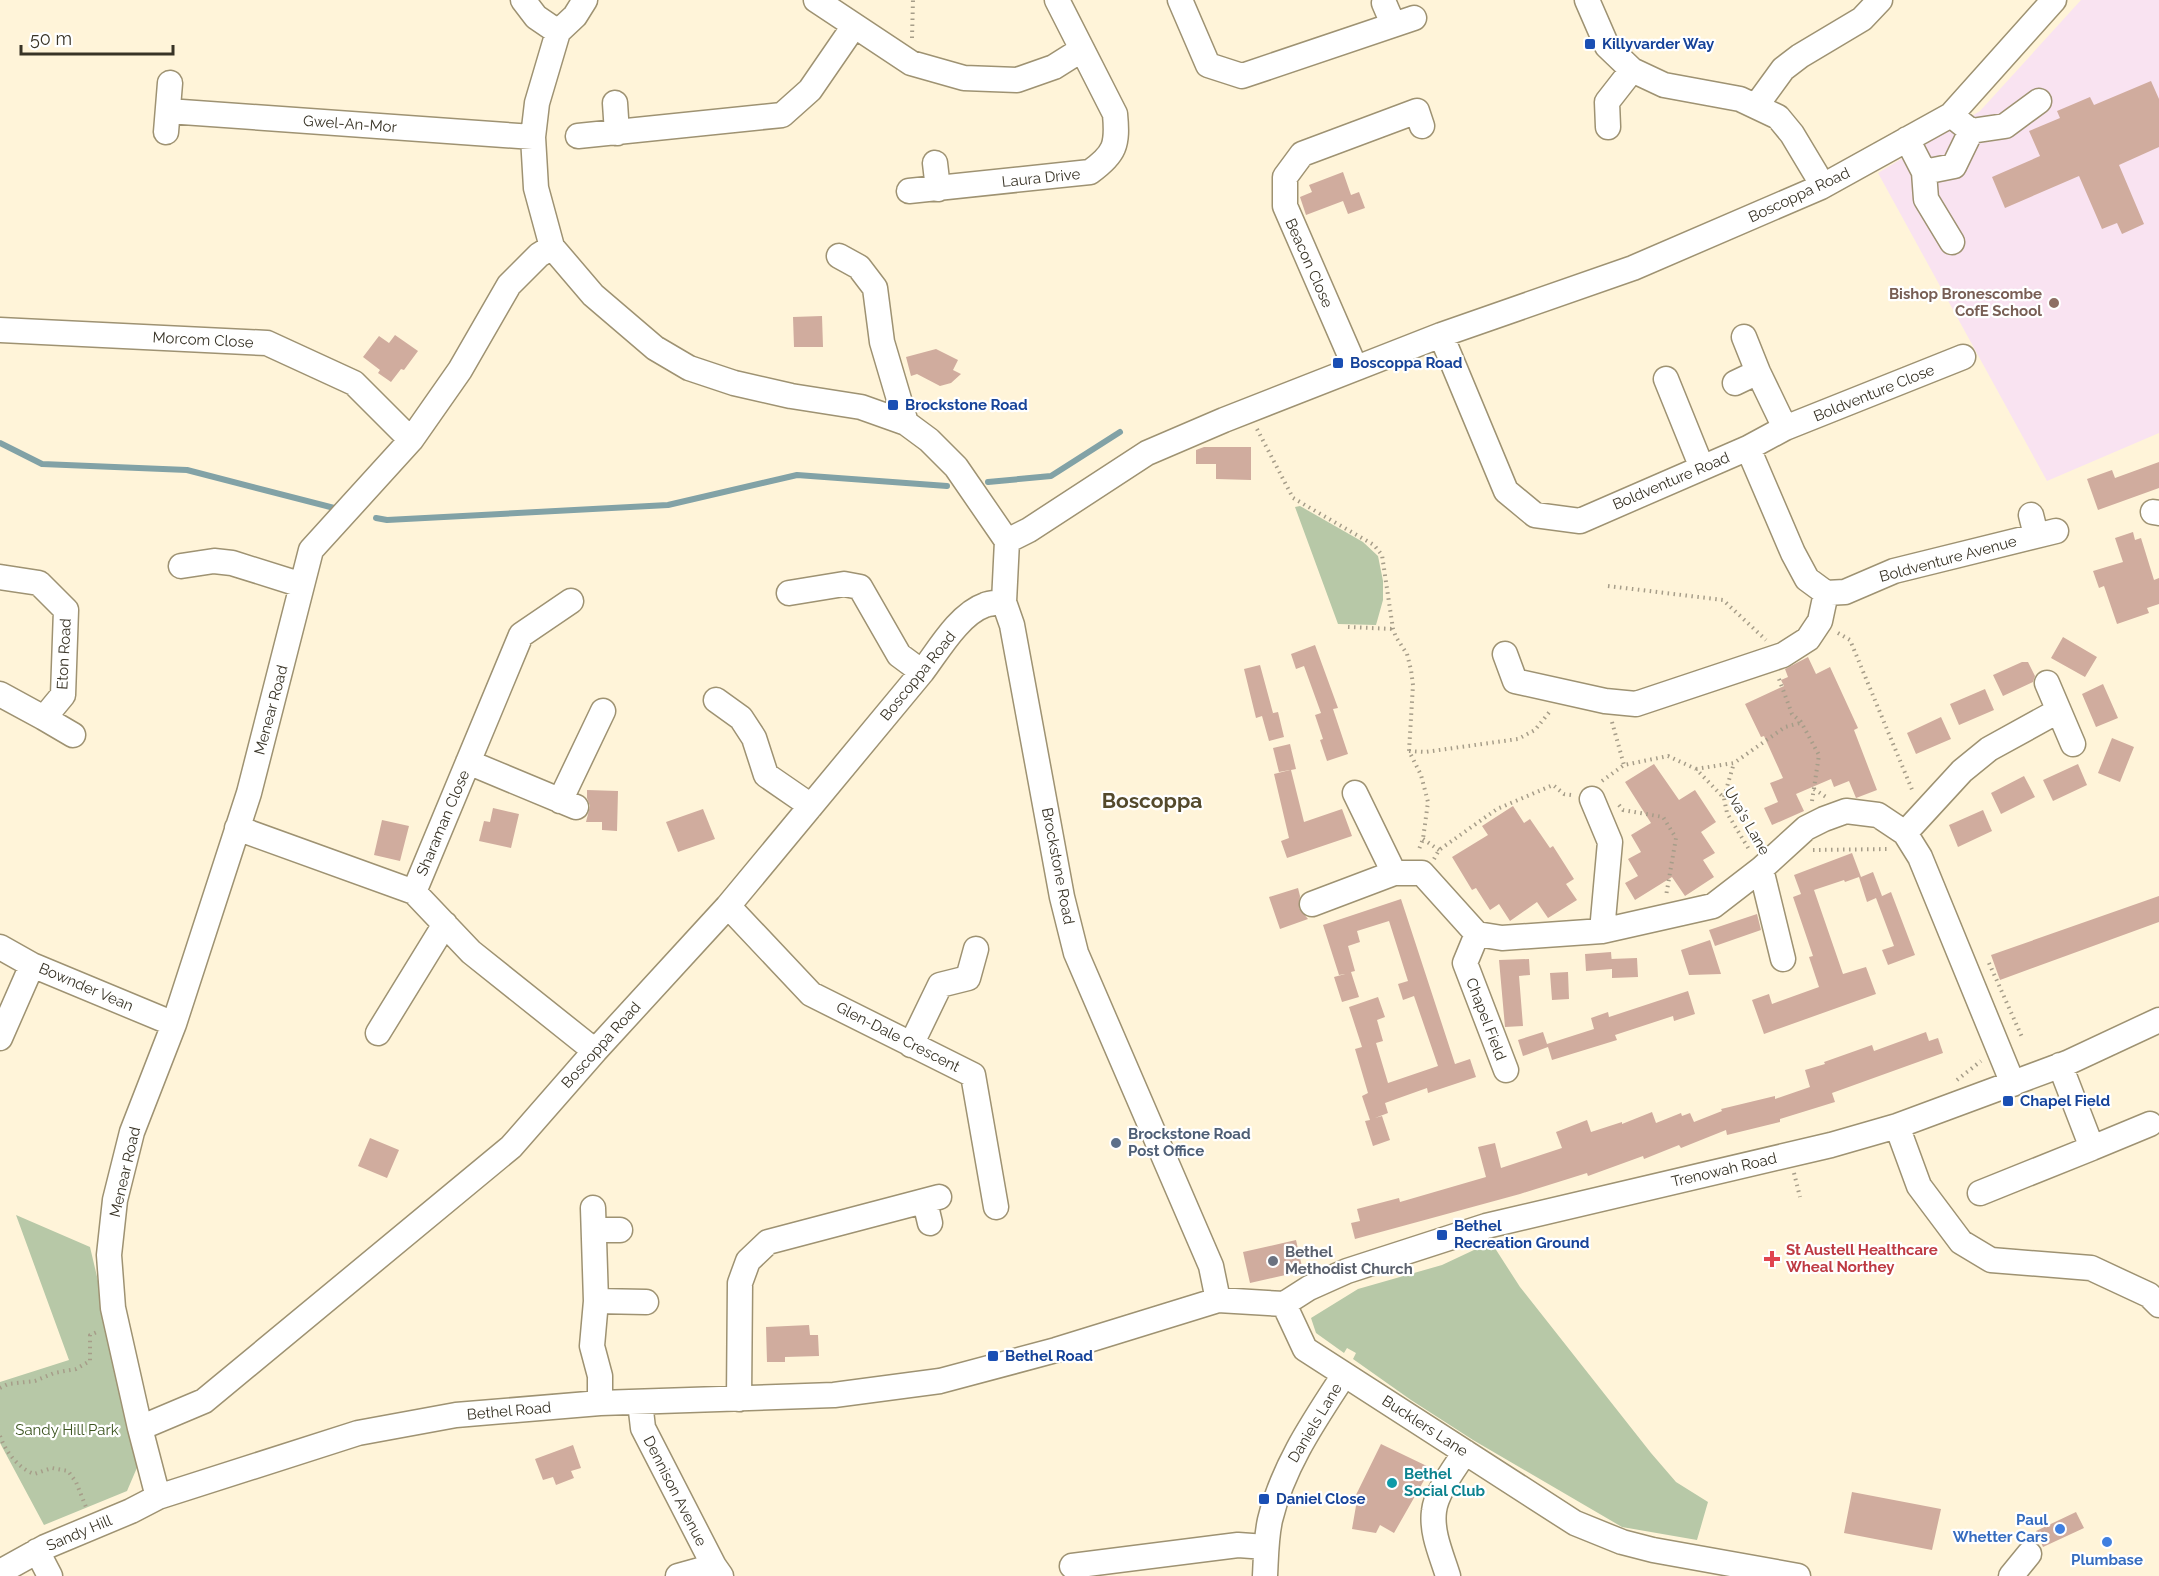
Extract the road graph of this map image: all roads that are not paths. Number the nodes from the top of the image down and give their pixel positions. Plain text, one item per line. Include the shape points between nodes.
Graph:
1 (524, 0) edge
2 (585, 0) edge
3 (816, 0) edge
4 (1057, 0) edge
5 (1180, 0) edge
6 (1587, 0) edge
7 (1880, 0) edge
8 (2054, 0) edge
9 (1397, 15) dead end
10 (854, 27) junction
11 (558, 32) junction
12 (1082, 50) junction
13 (1632, 70) junction
14 (170, 83) dead end
15 (2038, 101) dead end
16 (615, 103) dead end
17 (1756, 106) junction
18 (1951, 115) junction
19 (1422, 126) dead end
20 (1608, 127) dead end
21 (1971, 131) junction
22 (616, 133) junction
23 (578, 136) dead end
24 (532, 137) junction
25 (1907, 139) junction
26 (935, 163) dead end
27 (1924, 172) junction
28 (1821, 187) junction
29 (938, 189) junction
30 (909, 191) dead end
31 (1952, 242) dead end
32 (552, 247) junction
33 (839, 256) dead end
34 (0, 330) edge
35 (1441, 335) junction
36 (1744, 337) dead end
37 (1963, 357) dead end
38 (1355, 367) junction
39 (1758, 372) junction
40 (1666, 379) dead end
41 (1735, 383) dead end
42 (906, 423) junction
43 (1785, 428) junction
44 (411, 440) junction
45 (1748, 448) junction
46 (1702, 468) junction
47 (2041, 527) dead end
48 (1007, 541) junction
49 (181, 566) dead end
50 (0, 577) edge
51 (302, 585) junction
52 (789, 593) dead end
53 (1826, 593) junction
54 (571, 601) dead end
55 (1004, 602) junction
56 (1505, 654) dead end
57 (922, 672) junction
58 (2047, 683) dead end
59 (0, 694) edge
60 (716, 700) dead end
61 (603, 711) dead end
62 (2058, 711) junction
63 (44, 718) junction
64 (73, 735) dead end
65 (2073, 744) dead end
66 (468, 762) junction
67 (1355, 793) dead end
68 (1590, 796) road end
69 (811, 806) junction
70 (237, 828) junction
71 (1910, 841) junction
72 (1761, 869) junction
73 (1394, 873) junction
74 (414, 892) junction
75 (1312, 904) dead end
76 (728, 906) junction
77 (444, 924) junction
78 (1602, 931) junction
79 (1477, 934) junction
80 (0, 947) edge
81 (976, 949) dead end
82 (1783, 959) dead end
83 (32, 965) junction
84 (2159, 1020) edge
85 (174, 1024) junction
86 (378, 1033) dead end
87 (0, 1038) edge
88 (910, 1045) junction
89 (595, 1051) junction
90 (2060, 1065) junction
91 (1506, 1070) dead end
92 (2013, 1084) junction
93 (2150, 1124) dead end
94 (1897, 1126) junction
95 (2092, 1148) junction
96 (1980, 1193) dead end
97 (931, 1207) dead end
98 (996, 1207) dead end
99 (620, 1230) dead end
100 (1218, 1300) junction
101 (596, 1301) junction
102 (2157, 1301) edge
103 (646, 1302) dead end
104 (1284, 1304) junction
105 (1344, 1375) junction
106 (739, 1399) junction
107 (640, 1402) junction
108 (600, 1403) junction
109 (140, 1428) junction
110 (1466, 1452) junction
111 (158, 1497) junction
112 (1266, 1547) junction
113 (37, 1551) junction
114 (2029, 1554) dead end
115 (1072, 1566) dead end
116 (1686, 1566) edge
117 (717, 1571) edge
118 (0, 1572) edge
119 (50, 1576) edge
120 (678, 1576) edge
121 (1265, 1576) edge
122 (1448, 1576) edge
123 (1798, 1576) edge
124 (2011, 1576) edge

1 - 11 street via 536,17
2 - 11 street
3 - 10 street
4 - 12 street, Laura Drive
5 - 9 street via 1208,65 1242,76
6 - 13 street via 1607,46
7 - 17 street via 1862,19 1783,69
8 - 18 street, Boscoppa Road
10 - 12 street via 911,63 964,78 1017,80 1054,67
10 - 22 street via 810,90 782,115
11 - 24 street via 537,103
12 - 29 street, Laura Drive via 1115,114 1117,134 1109,159 1090,172
13 - 17 street via 1664,85 1740,99
13 - 20 street via 1607,102
14 - 24 street, Gwel-An-Mor via 167,122
15 - 21 street via 2005,126
16 - 22 street
17 - 28 street via 1778,117 1792,134
18 - 21 street
18 - 25 street, Boscoppa Road
19 - 38 street, Beacon Close via 1417,111 1327,144 1302,154 1285,177 1285,206
21 - 27 street via 1954,166
22 - 23 street
24 - 32 street via 536,188
25 - 27 street
25 - 28 street, Boscoppa Road
26 - 29 street
27 - 31 street via 1926,199
28 - 35 street, Boscoppa Road via 1633,268
29 - 30 street, Laura Drive
32 - 42 street via 593,295 656,348 689,368 791,396 861,407
32 - 44 street, Menear Road via 509,285 460,370
33 - 42 street via 859,267 875,288 882,342
34 - 44 street, Morcom Close via 267,343 354,383
35 - 38 street, Boscoppa Road
35 - 46 street, Boldventure Road via 1506,491 1535,515 1580,521
36 - 39 street
37 - 43 street, Boldventure Close
38 - 48 street, Boscoppa Road via 1147,453
39 - 41 street
39 - 43 street
40 - 46 street via 1688,404
42 - 48 street via 956,467
43 - 45 street, Boldventure Close
44 - 51 street, Menear Road via 312,550
45 - 46 street, Boldventure Road
45 - 53 street, Boldventure Road via 1793,553 1807,579
47 - 53 street, Boldventure Avenue via 1894,572 1845,592
48 - 55 street, Brockstone Road
49 - 51 street via 214,561 232,563
50 - 63 street, Eton Road via 39,583 66,610 63,695
51 - 70 street, Menear Road
52 - 57 street via 844,584 860,587 898,655
53 - 56 street via 1820,621 1808,639 1783,655 1636,704 1515,681
54 - 66 street, Sharaman Close via 521,635
55 - 57 street, Boscoppa Road via 985,605 970,614
55 - 100 street, Brockstone Road via 1012,625 1062,897 1076,952 1211,1266
57 - 69 street, Boscoppa Road
58 - 62 street
59 - 63 street
60 - 69 street via 741,718 754,738 766,775
61 - 66 street via 568,804
62 - 65 street
62 - 71 street via 1989,749 1962,771 1923,814
63 - 64 street
66 - 74 street, Sharaman Close
67 - 73 street
68 - 78 street via 1610,842
69 - 76 street, Boscoppa Road
70 - 74 street, Sharaman Close
70 - 85 street, Menear Road
71 - 72 street via 1878,815 1846,811 1806,828
71 - 92 street
72 - 78 street via 1713,906
72 - 82 street
73 - 75 street
73 - 79 street via 1422,873
74 - 77 street
76 - 88 street, Glen-Dale Crescent via 811,994
76 - 89 street, Boscoppa Road
77 - 86 street
77 - 89 street via 471,952
78 - 79 street via 1502,938
79 - 91 street, Chapel Field via 1466,963
80 - 83 street, Bownder Vean
81 - 88 street via 968,978 940,985
83 - 85 street, Bownder Vean
83 - 87 street
84 - 90 street, Trenowah Road
85 - 109 street, Menear Road via 132,1132 115,1200 109,1255 113,1308
88 - 98 street, Glen-Dale Crescent via 973,1075
89 - 109 street, Boscoppa Road via 511,1147 466,1185 204,1401
90 - 92 street, Trenowah Road
90 - 95 street
92 - 94 street, Trenowah Road
93 - 95 street
94 - 102 street via 1919,1186 1961,1242 1991,1260 2091,1268
94 - 104 street, Trenowah Road via 1820,1148 1486,1226 1347,1271
95 - 96 street
97 - 106 street via 768,1242 748,1261 740,1283
99 - 101 street via 594,1219
100 - 104 street
100 - 106 street, Bethel Road via 940,1381 834,1395
101 - 103 street
101 - 108 street via 592,1346 600,1376
104 - 105 street, Bucklers Lane via 1305,1348
105 - 110 street, Bucklers Lane
105 - 112 street, Daniels Lane via 1291,1462 1277,1495
106 - 107 street, Bethel Road
107 - 108 street, Bethel Road
107 - 117 street, Dennison Avenue via 643,1428
108 - 111 street, Bethel Road via 456,1415 358,1433
109 - 111 street, Menear Road
110 - 116 street, Bucklers Lane via 1575,1523
110 - 122 street via 1434,1510 1435,1534
111 - 113 street, Sandy Hill
112 - 115 street via 1238,1545
112 - 121 street, Daniels Lane
113 - 118 street, Sandy Hill
113 - 119 street
114 - 124 street
116 - 123 street, Bucklers Lane
117 - 120 street

